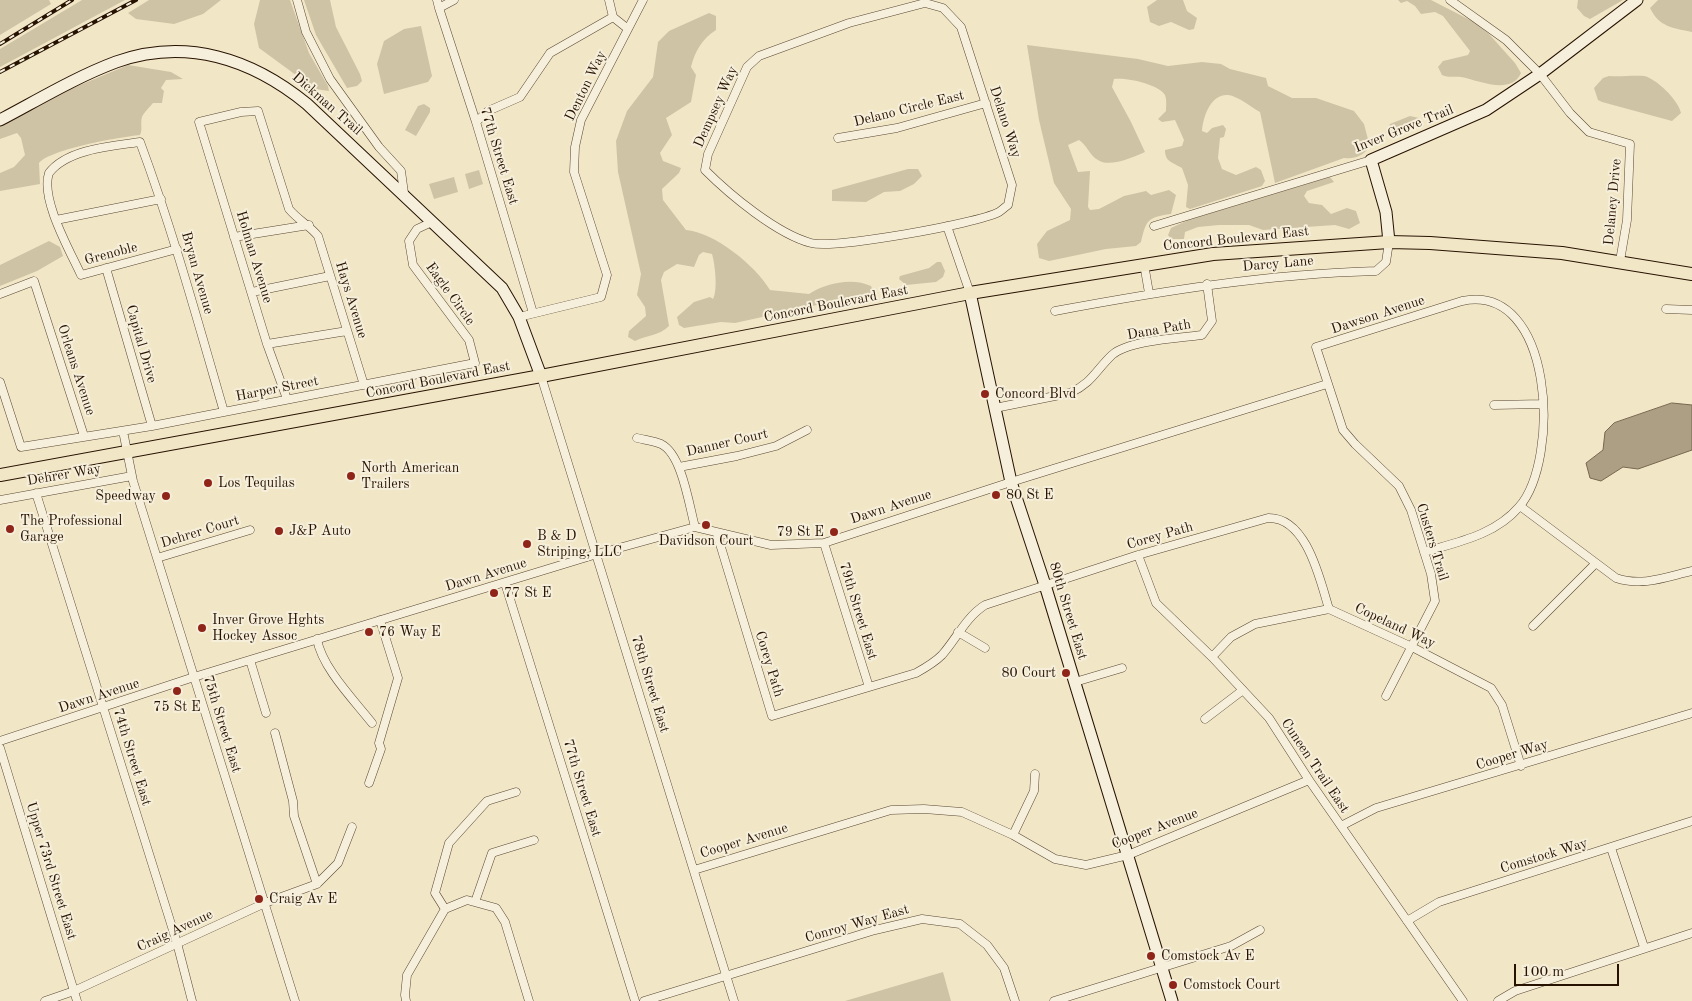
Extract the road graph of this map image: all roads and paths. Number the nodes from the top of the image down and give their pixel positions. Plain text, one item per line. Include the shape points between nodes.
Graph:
1 (297, 0) edge
2 (454, 0) edge
3 (609, 0) edge
4 (644, 0) edge
5 (1450, 0) edge
6 (1637, 0) edge
7 (925, 1) edge
8 (438, 4) edge
9 (613, 17) junction
10 (628, 29) junction
11 (1540, 74) junction
12 (986, 102) junction
13 (0, 120) edge
14 (476, 122) junction
15 (838, 138) dead end
16 (1371, 160) junction
17 (404, 193) junction
18 (161, 199) junction
19 (56, 220) junction
20 (432, 222) junction
21 (309, 225) junction
22 (947, 226) junction
23 (1154, 226) dead end
24 (234, 236) junction
25 (1389, 242) junction
26 (177, 249) junction
27 (1620, 261) junction
28 (1144, 264) junction
29 (106, 268) junction
30 (1689, 275) edge
31 (330, 276) junction
32 (1207, 284) junction
33 (252, 292) junction
34 (970, 293) junction
35 (1149, 293) junction
36 (0, 294) edge
37 (1666, 309) dead end
38 (1692, 310) edge
39 (1055, 311) dead end
40 (533, 313) junction
41 (519, 317) junction
42 (347, 331) junction
43 (267, 344) junction
44 (1316, 347) joint
45 (475, 363) joint
46 (541, 376) junction
47 (0, 382) edge
48 (1327, 384) junction
49 (364, 385) junction
50 (287, 399) junction
51 (1542, 404) junction
52 (1494, 405) dead end
53 (995, 408) junction
54 (224, 412) junction
55 (152, 426) junction
56 (807, 430) dead end
57 (123, 431) junction
58 (84, 436) junction
59 (637, 438) dead end
60 (127, 453) junction
61 (679, 467) junction
62 (0, 475) edge
63 (132, 476) junction
64 (1011, 482) junction
65 (36, 493) junction
66 (0, 500) edge
67 (1520, 506) junction
68 (695, 527) junction
69 (250, 530) dead end
70 (717, 534) junction
71 (824, 542) junction
72 (1424, 552) junction
73 (597, 554) junction
74 (1138, 556) junction
75 (157, 558) junction
76 (1594, 564) junction
77 (1692, 571) edge
78 (505, 582) junction
79 (1045, 585) junction
80 (1329, 608) junction
81 (380, 620) junction
82 (1533, 626) dead end
83 (958, 632) junction
84 (317, 639) junction
85 (1412, 647) junction
86 (985, 648) dead end
87 (1212, 657) junction
88 (250, 660) junction
89 (1122, 668) dead end
90 (194, 677) junction
91 (1075, 682) junction
92 (869, 687) junction
93 (1243, 690) junction
94 (1386, 696) dead end
95 (104, 708) junction
96 (266, 713) dead end
97 (1692, 713) edge
98 (1205, 719) dead end
99 (372, 723) dead end
100 (275, 733) dead end
101 (0, 741) edge
102 (0, 748) edge
103 (1521, 766) junction
104 (1035, 774) dead end
105 (1309, 780) junction
106 (369, 783) dead end
107 (516, 792) dead end
108 (1692, 821) edge
109 (1341, 826) junction
110 (352, 827) dead end
111 (1013, 835) junction
112 (534, 840) dead end
113 (1611, 848) junction
114 (1128, 855) junction
115 (694, 870) junction
116 (317, 884) junction
117 (475, 902) junction
118 (265, 903) junction
119 (445, 910) junction
120 (1407, 921) junction
121 (1260, 930) dead end
122 (1692, 933) edge
123 (177, 943) junction
124 (1644, 947) junction
125 (1162, 969) junction
126 (726, 976) junction
127 (74, 991) junction
128 (45, 1001) edge
129 (77, 1001) edge
130 (192, 1001) edge
131 (295, 1001) edge
132 (406, 1001) edge
133 (529, 1001) edge
134 (634, 1001) edge
135 (644, 1001) edge
136 (734, 1001) edge
137 (1015, 1001) edge
138 (1054, 1001) edge
139 (1172, 1001) edge
140 (1463, 1001) edge
141 (1498, 1001) edge

1 - 17 street via 306,32 330,79 379,147 401,171
2 - 8 street
3 - 9 street
4 - 10 street, Denton Way
5 - 11 street via 1506,40
6 - 11 street, Inver Grove Trail
7 - 12 street, Delano Way via 943,8 962,27
7 - 22 street, Dempsey Way via 849,23 759,56 747,67 708,154 705,170 726,191 756,212 812,244 842,243
8 - 14 street, 77th Street East
9 - 10 street
9 - 14 street via 550,53 520,97 488,111
10 - 40 street, Denton Way via 581,120 575,147 574,172 607,275 601,297
11 - 16 street, Inver Grove Trail via 1486,110
11 - 27 street, Delaney Drive via 1589,132 1630,144 1627,220
12 - 15 street, Delano Circle East via 898,128
12 - 22 street, Delano Way via 1012,185 1008,205 999,212
13 - 17 street, Dickman Trail via 116,62 156,53 206,54 235,62 279,82
14 - 40 street, 77th Street East
16 - 23 street, Inver Grove Trail
16 - 25 street via 1386,212
17 - 20 street, Dickman Trail
18 - 19 street
18 - 19 street, Bryan Avenue via 140,142 93,148 57,165 49,173 48,184
18 - 26 street, Bryan Avenue
19 - 29 street, Grenoble via 81,275
20 - 41 street, Dickman Trail via 502,288
20 - 45 street, Eagle Circle via 417,229 409,241 413,265 468,340
21 - 24 street
21 - 24 street, Holman Avenue via 297,220 289,209 258,111 240,112 199,122
21 - 31 street, Hays Avenue via 318,236
22 - 34 street, 80th Street East
24 - 33 street, Holman Avenue
25 - 27 main road, Concord Boulevard East via 1519,248
25 - 28 main road, Concord Boulevard East via 1248,251
25 - 32 street, Darcy Lane via 1386,262 1376,271
26 - 29 street, Grenoble
26 - 54 street, Bryan Avenue
27 - 30 main road, Concord Boulevard East
28 - 34 main road, Concord Boulevard East
28 - 35 street
29 - 55 street, Capital Drive
31 - 33 street
31 - 42 street, Hays Avenue
32 - 35 street, Darcy Lane
32 - 53 street, Dana Path via 1212,321 1202,335 1127,346 1112,355 1092,380 1070,393
33 - 43 street, Holman Avenue
34 - 46 main road, Concord Boulevard East
34 - 53 street, 80th Street East
35 - 39 street, Darcy Lane
36 - 58 street, Orleans Avenue via 34,281
37 - 38 street
40 - 41 street
41 - 46 street, Dickman Trail
42 - 43 street
42 - 49 street, Hays Avenue
43 - 50 street, Holman Avenue
44 - 48 street, Custers Trail
44 - 51 street, Dawson Avenue via 1448,306 1478,299 1493,302 1512,314 1530,341 1537,364
45 - 49 street, Harper Street
46 - 60 main road, Concord Boulevard East
46 - 73 street, 78th Street East
47 - 58 street, Orleans Avenue via 21,447
48 - 64 street, Dawn Avenue
48 - 72 street, Custers Trail via 1343,430 1399,486 1411,510
49 - 50 street, Harper Street
50 - 54 street, Harper Street
51 - 52 street
51 - 67 street, Dawson Avenue via 1541,460
53 - 64 street, 80th Street East
54 - 55 street, Harper Street
55 - 57 street, Harper Street
56 - 61 street, Danner Court via 776,446
57 - 58 street, Harper Street
57 - 60 street, 75th Street East
59 - 61 street via 661,444
60 - 62 main road, Concord Boulevard East
60 - 63 street, 75th Street East
61 - 68 street
63 - 65 street, Dehrer Way
63 - 75 street, 75th Street East
64 - 71 street, Dawn Avenue
64 - 79 street, 80th Street East
65 - 66 street, Dehrer Way
65 - 95 street, 74th Street East
67 - 72 street via 1489,531
67 - 76 street
68 - 70 street, Dawn Avenue
68 - 73 street, Dawn Avenue
69 - 75 street, Dehrer Court
70 - 71 street, Dawn Avenue via 771,545
70 - 92 street, Corey Path via 772,716
71 - 92 street, 79th Street East
72 - 85 street, Custers Trail via 1435,601
73 - 78 street, Dawn Avenue
73 - 115 street, 78th Street East
74 - 79 street, Corey Path
74 - 80 street, Corey Path via 1276,518 1286,522 1307,544
74 - 87 street, Cuneen Trail East via 1156,603
75 - 90 street, 75th Street East
76 - 77 street via 1616,578 1631,582 1647,582
76 - 82 street
78 - 81 street, Dawn Avenue
78 - 134 street, 77th Street East
79 - 83 street, Corey Path via 985,604
79 - 91 street, 80th Street East
80 - 85 street, Copeland Way
80 - 87 street via 1255,624 1231,637
81 - 84 street, Dawn Avenue
81 - 106 street via 398,678
83 - 86 street
83 - 92 street, Corey Path via 931,665 916,673
84 - 88 street, Dawn Avenue
84 - 99 street via 319,651 329,667
85 - 94 street, Custers Trail
85 - 103 street, Copeland Way via 1491,688 1502,705
87 - 93 street, Cuneen Trail East
88 - 90 street, Dawn Avenue
88 - 96 street
89 - 91 street
90 - 95 street, Dawn Avenue
90 - 118 street, 75th Street East
91 - 114 street, 80th Street East
93 - 98 street
93 - 105 street, Cuneen Trail East via 1269,718
95 - 101 street, Dawn Avenue
95 - 123 street, 74th Street East
97 - 103 street, Cooper Way
100 - 116 street via 294,816
102 - 127 street, Upper 73rd Street East
103 - 109 street, Cooper Way via 1376,808
104 - 111 street via 1034,791
105 - 109 street, Cuneen Trail East
105 - 114 street, Cooper Avenue
107 - 119 street via 487,801 449,843 435,893
108 - 113 street, Comstock Way
109 - 120 street, Cuneen Trail East
110 - 116 street via 338,863
111 - 114 street, Cooper Avenue via 1055,860 1086,865
111 - 115 street, Cooper Avenue via 962,812 891,810
112 - 117 street via 492,853
113 - 120 street, Comstock Way via 1439,902
113 - 124 street
114 - 125 street, 80th Street East
115 - 126 street, 78th Street East
116 - 118 street, Craig Avenue
117 - 119 street via 466,900
117 - 133 street via 496,908 505,922
118 - 123 street, Craig Avenue
118 - 131 street, 75th Street East
119 - 132 street via 407,975
120 - 140 street, Cuneen Trail East
121 - 125 street via 1231,946
122 - 124 street
123 - 127 street, Craig Avenue
123 - 130 street, 74th Street East
124 - 141 street via 1515,990
125 - 138 street
125 - 139 street, 80th Street East
126 - 135 street, Conroy Way East
126 - 136 street, 78th Street East
126 - 137 street, Conroy Way East via 875,930 922,919 960,924 987,945 1004,968
127 - 128 street, Craig Avenue
127 - 129 street, Upper 73rd Street East

